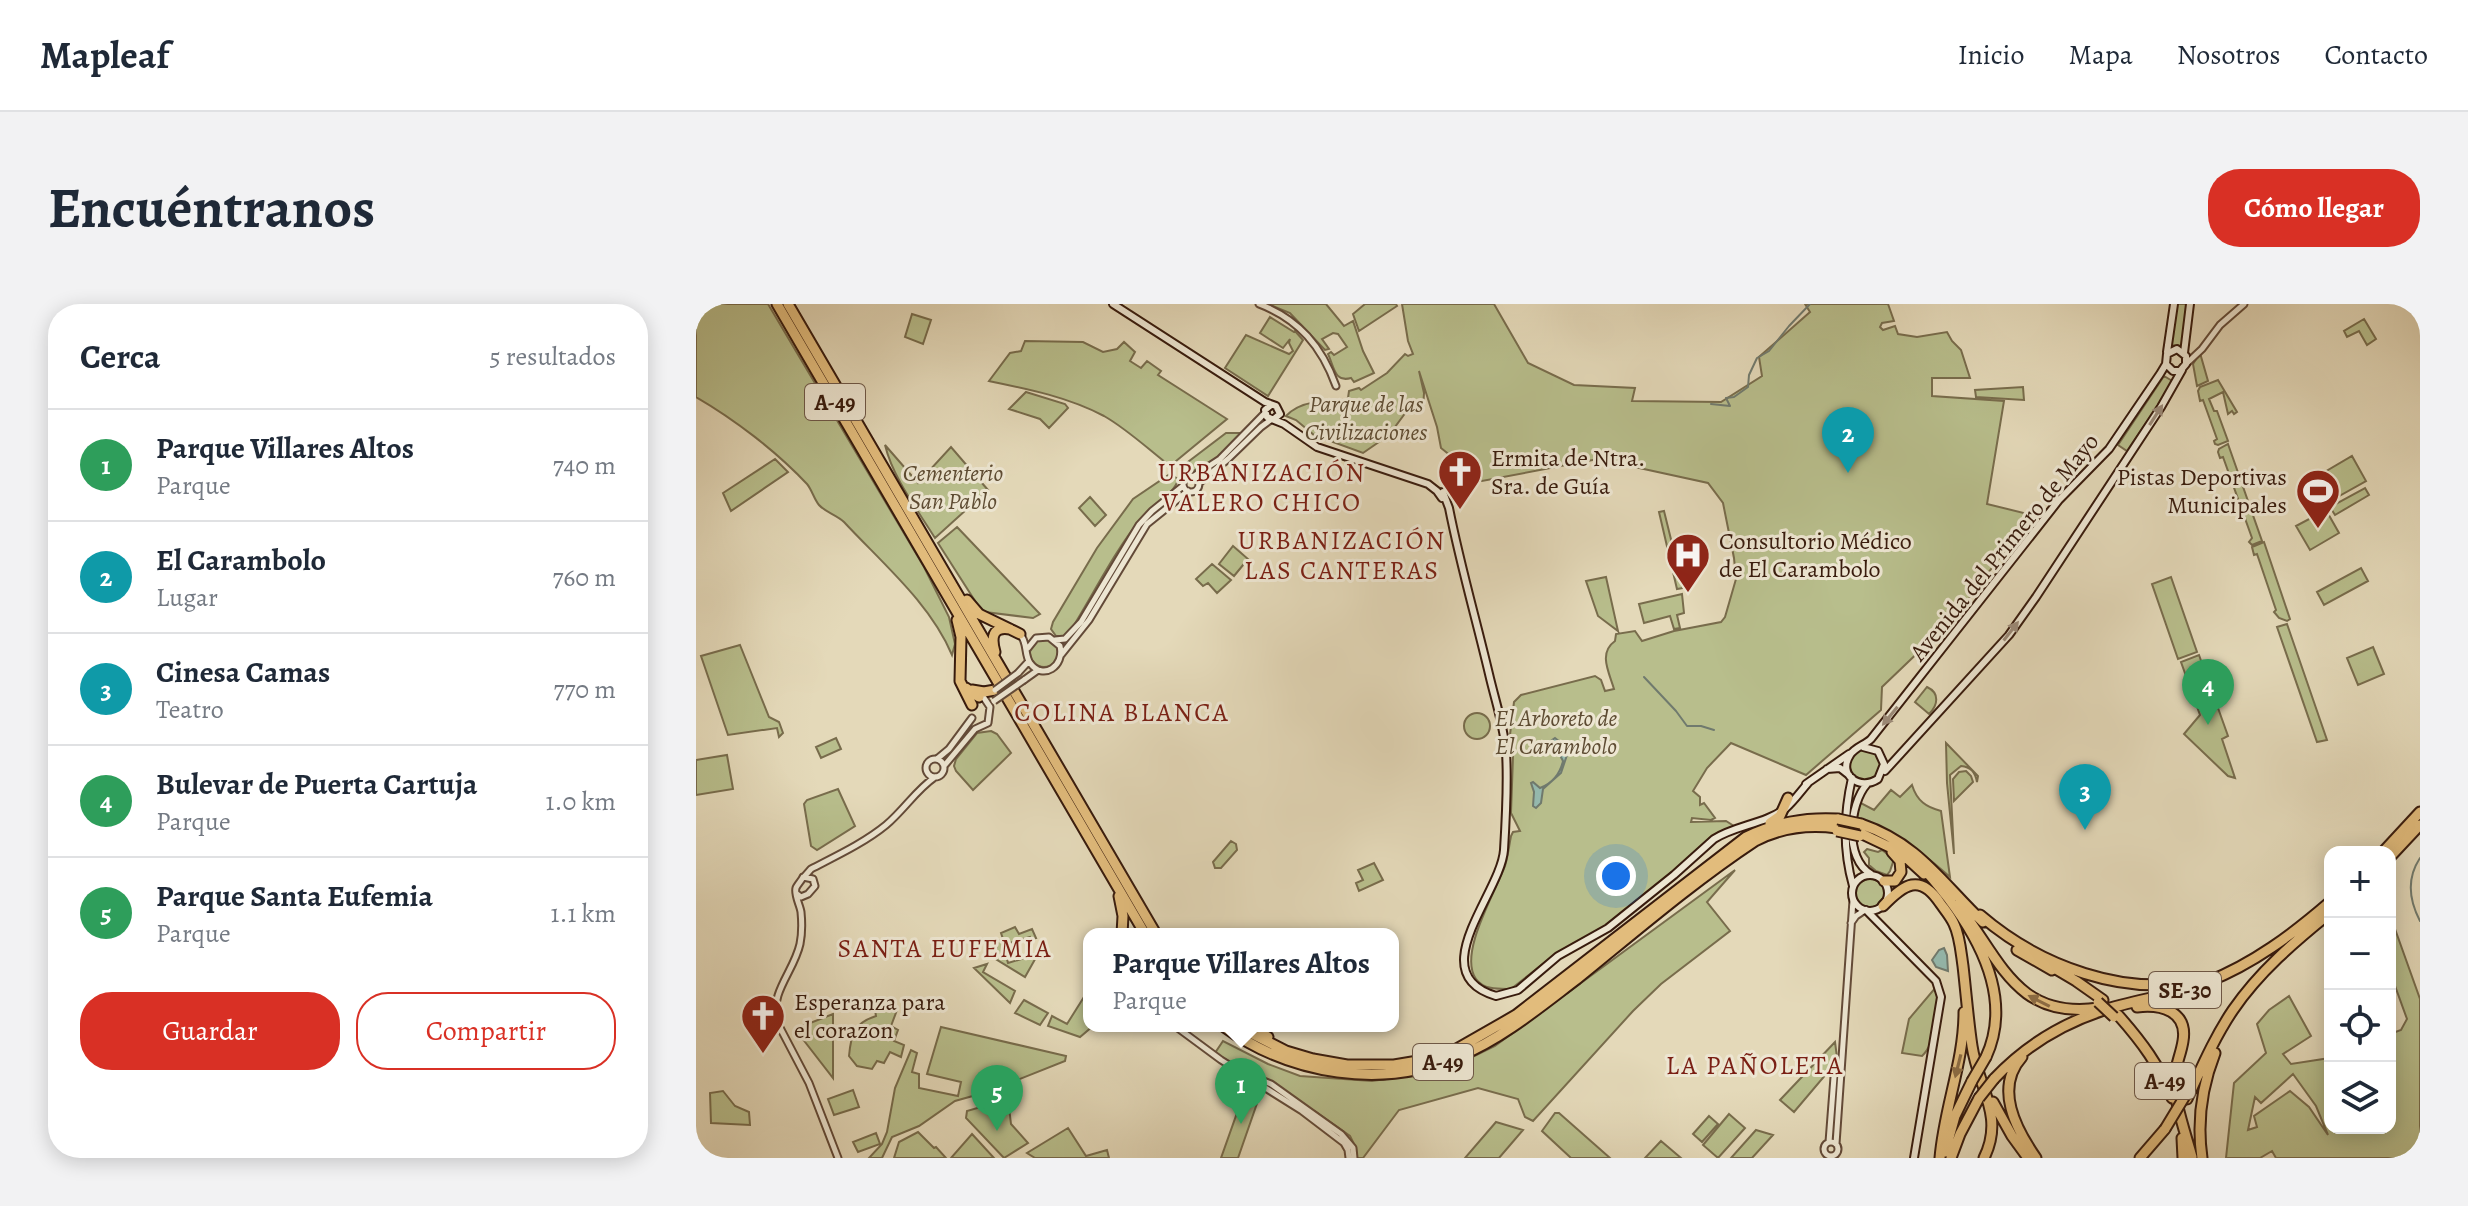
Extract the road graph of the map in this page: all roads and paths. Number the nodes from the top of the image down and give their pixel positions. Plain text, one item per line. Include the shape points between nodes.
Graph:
1 (777, 304) edge
2 (788, 304) edge
3 (1113, 304) edge
4 (1259, 304) edge
5 (2174, 304) edge
6 (2190, 304) edge
7 (2244, 304) edge
8 (2167, 354) junction
9 (2185, 360) junction
10 (2166, 364) junction
11 (1336, 386) dead end
12 (1267, 409) junction
13 (1275, 418) junction
14 (1194, 476) junction
15 (1199, 483) junction
16 (1186, 489) junction
17 (942, 567) junction
18 (955, 608) junction
19 (1016, 632) junction
20 (1035, 639) junction
21 (1055, 640) junction
22 (1028, 648) junction
23 (1029, 661) junction
24 (986, 662) junction
25 (1061, 662) junction
26 (998, 664) junction
27 (1038, 670) junction
28 (965, 687) junction
29 (995, 690) junction
30 (978, 700) junction
31 (992, 704) junction
32 (972, 718) junction
33 (979, 727) junction
34 (1863, 747) junction
35 (1851, 753) junction
36 (937, 759) junction
37 (944, 766) junction
38 (927, 771) junction
39 (1823, 771) junction
40 (1882, 774) junction
41 (935, 777) junction
42 (1850, 777) junction
43 (1808, 783) junction
44 (924, 784) junction
45 (1867, 784) junction
46 (1788, 798) junction
47 (1783, 809) junction
48 (2420, 812) edge
49 (1751, 824) junction
50 (2420, 825) edge
51 (1837, 826) junction
52 (1796, 827) junction
53 (1860, 831) junction
54 (1746, 837) junction
55 (2389, 846) edge
56 (2396, 851) edge
57 (1915, 853) junction
58 (821, 865) junction
59 (1874, 875) junction
60 (803, 877) junction
61 (813, 879) junction
62 (1884, 881) junction
63 (1853, 887) junction
64 (1118, 889) junction
65 (1962, 892) dead end
66 (797, 894) junction
67 (808, 894) junction
68 (1853, 900) junction
69 (1881, 907) junction
70 (1943, 907) junction
71 (2324, 907) edge
72 (1866, 910) junction
73 (801, 911) junction
74 (1980, 915) junction
75 (2324, 918) edge
76 (1851, 924) junction
77 (1955, 924) junction
78 (1122, 928) edge
79 (1141, 928) edge
80 (1152, 928) edge
81 (1992, 931) junction
82 (2296, 940) junction
83 (1900, 943) junction
84 (2272, 947) junction
85 (2025, 952) junction
86 (2267, 969) junction
87 (2100, 1001) junction
88 (2142, 1001) junction
89 (2090, 1015) junction
90 (1971, 1026) junction
91 (1184, 1032) edge
92 (1232, 1032) edge
93 (1248, 1032) edge
94 (1260, 1032) edge
95 (2045, 1036) junction
96 (1295, 1054) junction
97 (2186, 1098) junction
98 (1833, 1143) junction
99 (1827, 1156) edge
100 (1835, 1156) edge
101 (838, 1158) edge
102 (1352, 1158) edge
103 (1914, 1158) edge
104 (1942, 1158) edge
105 (1951, 1158) edge
106 (1984, 1158) edge
107 (2028, 1158) edge
108 (2036, 1158) edge
109 (2142, 1158) edge
110 (2192, 1158) edge

1 - 18 highway, A-49
2 - 17 highway, A-49
3 - 12 main road via 1256,396
4 - 11 street via 1284,315 1316,346
5 - 8 main road
6 - 9 main road
7 - 9 street
8 - 9 main road via 2173,350
8 - 10 main road
9 - 10 main road via 2173,371
40 -> 9 main road via 2009,635 2155,416
10 -> 34 main road, Avenida del Primero de Mayo via 2109,449 2059,500
12 - 13 main road via 1268,418
12 - 13 main road via 1278,407
12 - 14 street via 1228,452
13 - 15 street
13 - 49 main road via 1317,447 1440,491 1451,520 1506,752 1503,858 1463,959 1474,985 1496,996 1518,990 1558,956 1619,920 1714,839
14 - 15 street
14 - 16 street via 1185,478
15 - 16 street via 1195,490
16 - 21 street via 1145,517 1081,622 1065,639
16 - 25 street via 1147,524
17 - 19 highway via 979,614
17 - 26 highway, A-49
18 - 24 highway, A-49
18 - 30 highway via 961,637 960,681
19 - 20 street
19 - 22 street
19 - 26 highway via 1000,629 993,634
20 - 21 street
20 - 22 street
21 - 25 street
22 - 23 street
23 - 27 street
23 - 29 street, bridge
24 - 28 highway via 973,653 965,655
24 - 64 highway, A-49
25 - 27 street
26 - 80 highway, A-49
27 - 31 street, bridge
28 - 29 highway
28 - 30 highway
29 - 30 street
30 - 31 street
30 - 32 street
31 - 33 street via 990,720
32 - 33 street
32 - 36 street
33 - 37 street
34 - 35 main road
34 - 40 main road via 1881,755
35 - 39 main road
35 - 42 main road via 1846,765
36 - 37 street
36 - 38 street via 928,763
37 - 41 street
38 - 41 street
38 - 44 street
39 - 42 main road via 1842,768
39 - 43 main road
40 - 45 main road
41 - 44 street
42 - 45 main road
42 - 63 main road via 1846,813
43 - 46 main road
43 - 47 main road
44 - 58 street via 888,824
45 - 59 main road via 1856,798 1853,839 1858,863
46 - 47 highway
46 - 49 main road
47 - 49 main road
47 - 54 highway via 1777,819
48 - 55 highway
50 - 56 highway
51 - 52 highway
51 - 52 highway, A-49
51 - 53 highway, A-49, bridge
51 - 54 highway, A-49 via 1814,818 1779,823
52 - 92 highway, A-49 via 1763,837 1736,854 1506,1032 1459,1057 1384,1074 1330,1071 1279,1057
53 - 57 highway, A-49 via 1888,835
53 - 62 highway via 1900,861 1898,879
53 - 77 highway, A-49 via 1917,867
53 - 104 highway, bridge via 1895,845 1943,891 1989,970 1996,997 1996,1027 1986,1057 1959,1105
54 - 96 highway, A-49 via 1516,1015 1455,1050 1424,1060 1364,1066
57 - 81 highway, A-49
88 -> 57 highway via 2077,1010 2030,998
58 - 60 street
58 - 61 street
59 - 62 main road
59 - 63 main road via 1859,878
60 - 61 street
60 - 66 street
61 - 67 street via 815,886
62 - 69 main road via 1888,896
63 - 68 main road
64 - 78 highway
64 - 79 highway, A-49
65 - 74 highway
66 - 67 street
66 - 73 street
67 - 73 street
68 - 72 main road
68 - 76 street
69 - 70 highway via 1916,883 1927,887
69 - 72 main road
69 - 83 main road via 1880,919
70 - 77 highway
70 -> 104 highway via 1955,947 1964,1028 1943,1127
71 - 84 highway, SE-30
72 - 76 street
72 - 83 main road
73 - 101 street via 797,955 774,1009
74 - 84 highway via 2023,947 2056,963 2133,983 2200,979
74 - 85 highway
75 - 82 highway, SE-30
76 - 98 street via 1842,1058 1834,1077
77 - 90 highway
81 - 85 highway, A-49
81 - 87 highway
82 - 86 highway, SE-30
82 - 97 highway via 2236,999
83 - 103 main road via 1936,981 1941,997
84 - 88 highway, SE-30 via 2208,982
85 - 87 highway, A-49
86 - 97 highway, SE-30 via 2224,1023
86 - 110 highway via 2233,1017 2211,1063
87 - 110 highway, A-49, bridge via 2147,1049 2176,1107
88 - 89 highway, SE-30
89 - 95 highway, SE-30
89 - 110 highway via 2158,1006 2181,1020 2184,1040 2175,1089
90 - 106 highway via 1975,1060 1993,1117
90 - 107 highway via 1991,1099
91 - 102 street via 1344,1143
93 - 96 highway, A-49
94 - 96 highway
95 - 105 highway, SE-30, bridge via 2018,1055 1979,1098
95 - 108 highway via 2017,1063 2008,1086 2014,1117
97 - 109 highway, SE-30, bridge
98 - 99 street via 1825,1147
98 - 100 street
99 - 100 street

